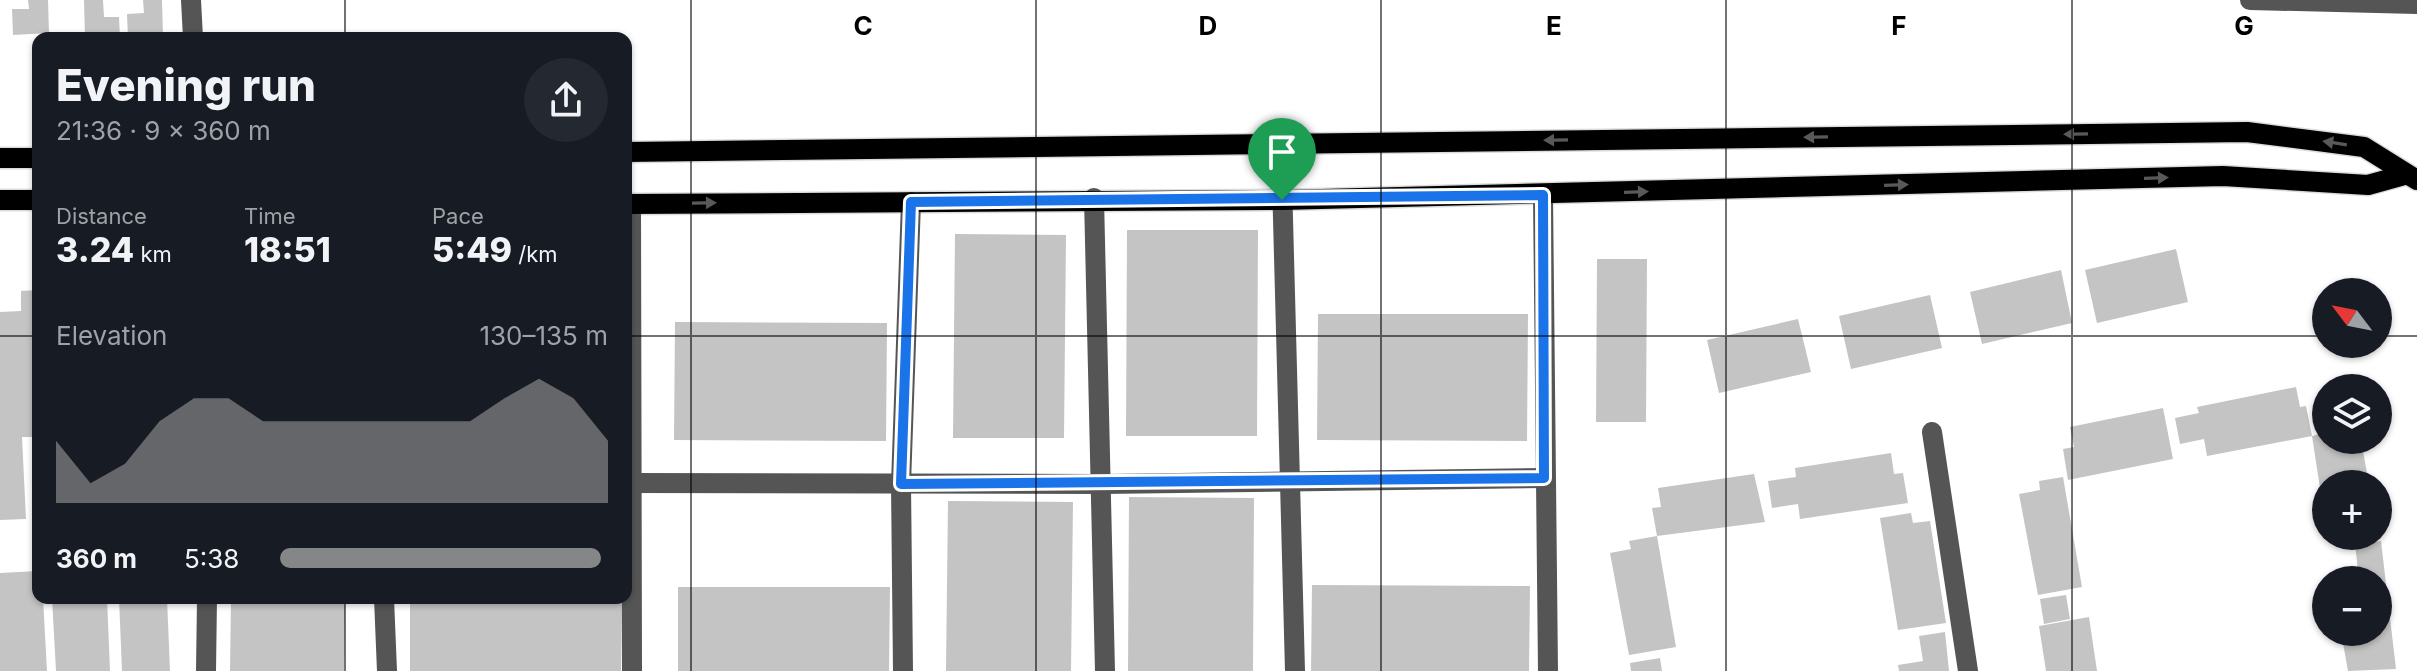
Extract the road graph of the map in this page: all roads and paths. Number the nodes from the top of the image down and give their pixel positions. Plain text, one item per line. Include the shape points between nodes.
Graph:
1 (191, 0) edge
2 (2250, 0) edge
3 (2417, 4) edge
4 (193, 32) edge
5 (1281, 143) junction
6 (632, 152) edge
7 (0, 158) edge
8 (32, 158) edge
9 (2410, 178) edge
10 (1543, 195) junction
11 (1094, 198) junction
12 (0, 200) edge
13 (32, 200) edge
14 (1282, 200) junction
15 (911, 202) junction
16 (632, 204) edge
17 (1932, 432) dead end
18 (1544, 478) junction
19 (1292, 480) junction
20 (632, 483) edge
21 (901, 484) junction
22 (1103, 484) junction
23 (207, 604) edge
24 (384, 604) edge
25 (631, 604) edge
26 (206, 671) edge
27 (387, 671) edge
28 (632, 671) edge
29 (903, 671) edge
30 (1105, 671) edge
31 (1295, 671) edge
32 (1548, 671) edge
33 (1968, 671) edge

1 - 4 street
2 - 3 street
5 - 6 main road
9 -> 5 main road via 2364,147 2247,132
5 - 14 street
7 - 8 main road
10 -> 9 main road via 2223,176 2368,185
10 - 14 main road
10 - 18 street
11 - 14 main road
11 - 15 main road
11 - 22 street
12 - 13 main road
14 - 19 street
16 -> 15 main road
15 - 21 street
17 - 33 street
18 - 19 street
18 - 32 street
19 - 22 street
19 - 31 street
20 - 21 street
21 - 22 street
21 - 29 street
22 - 30 street
23 - 26 street
24 - 27 street
25 - 28 street

